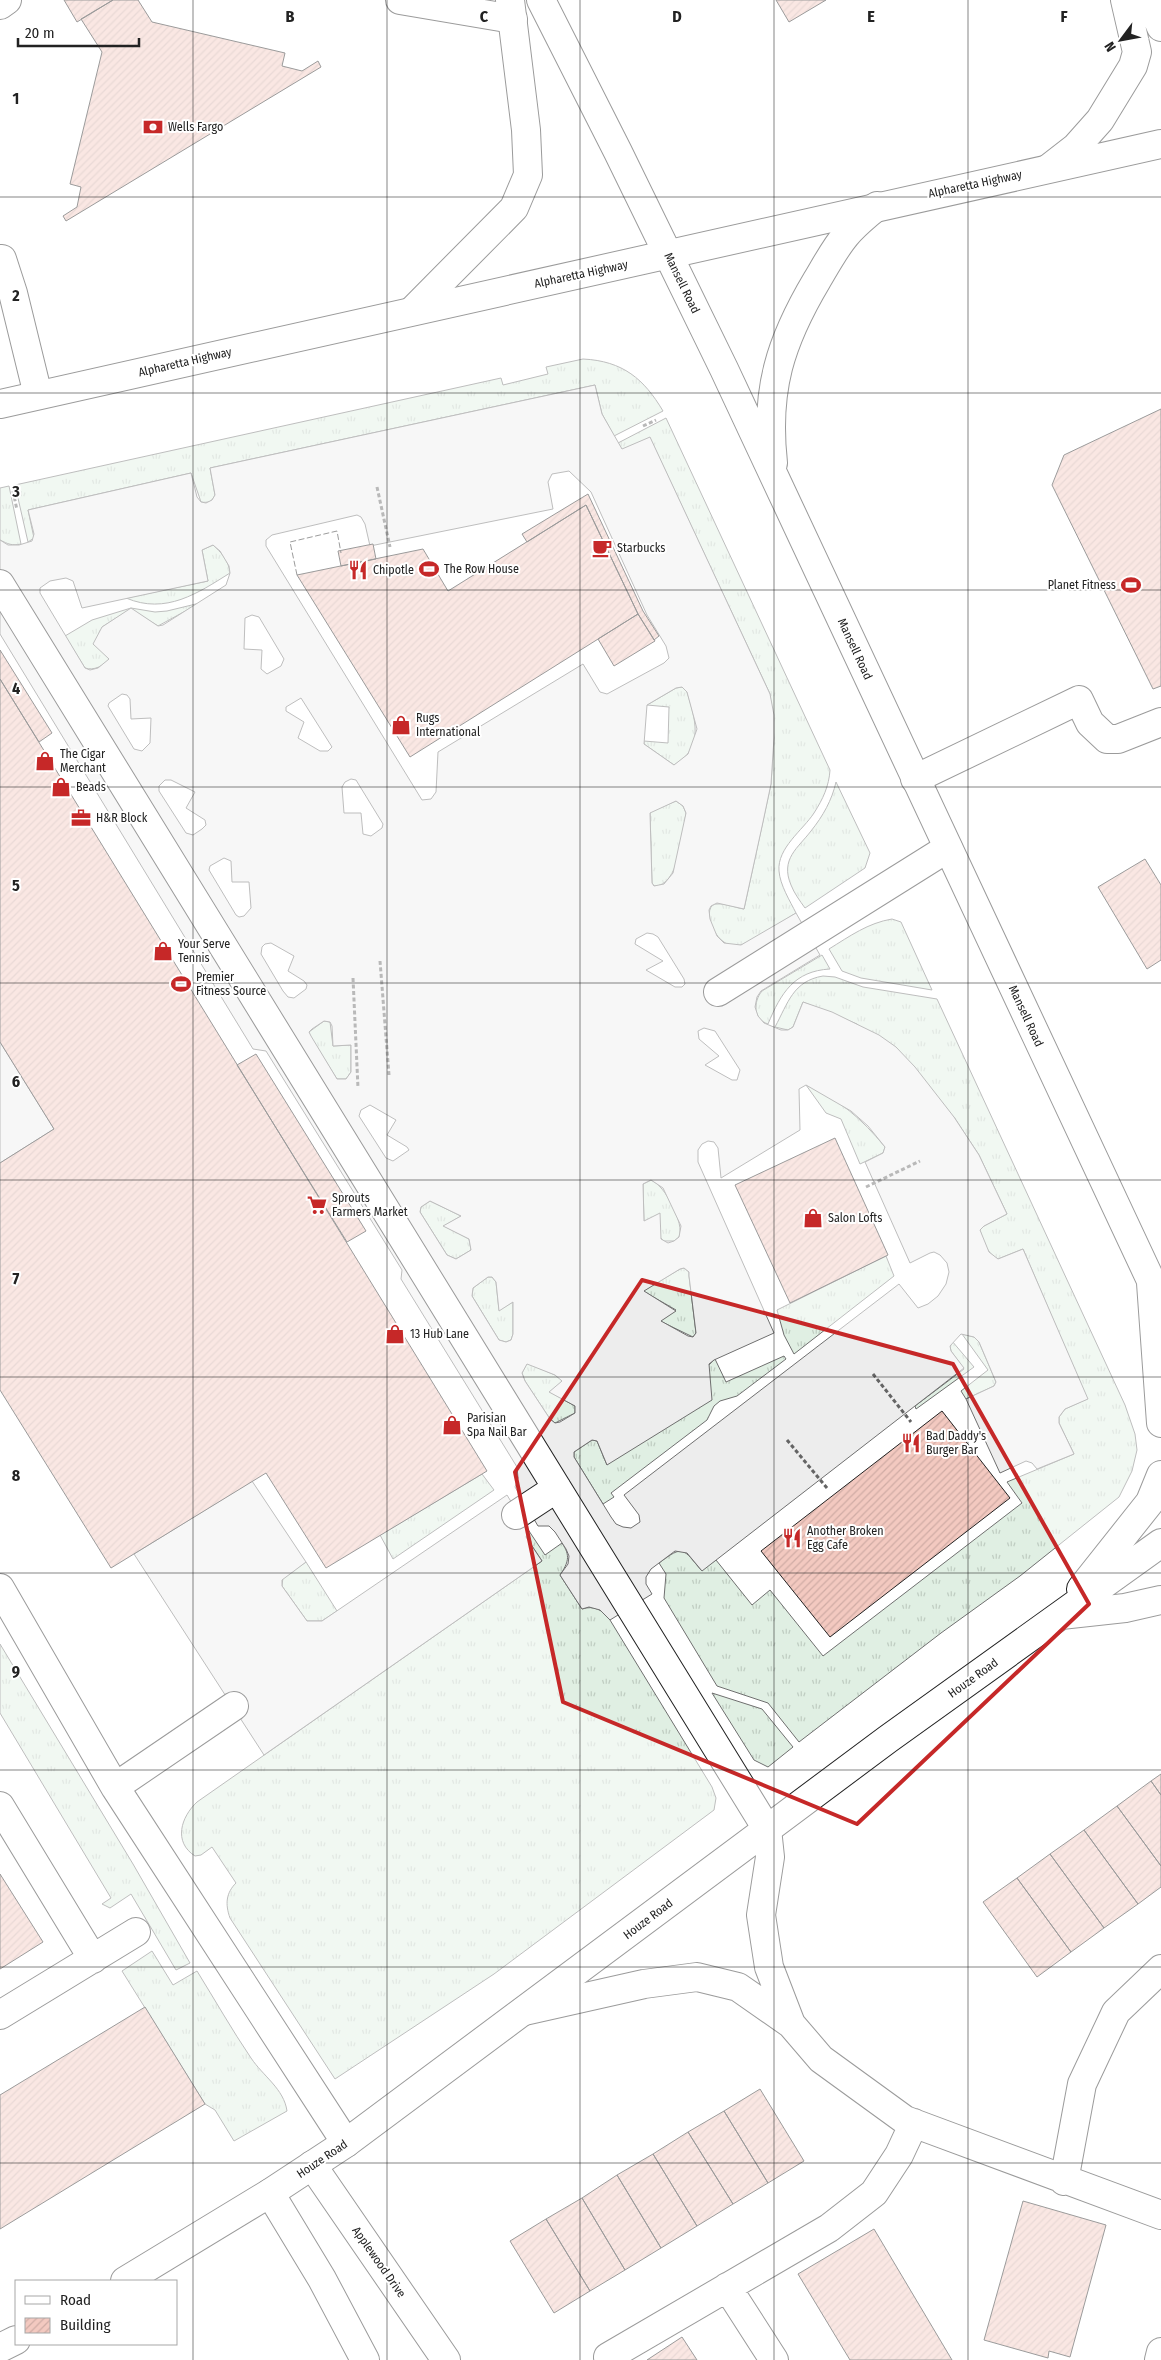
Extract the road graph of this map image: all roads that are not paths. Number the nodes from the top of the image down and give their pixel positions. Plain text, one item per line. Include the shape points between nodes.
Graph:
1 (7, 0) edge
2 (400, 0) edge
3 (540, 0) edge
4 (1124, 0) edge
5 (1149, 0) edge
6 (0, 5) edge
7 (512, 10) edge
8 (1161, 27) edge
9 (1161, 144) edge
10 (1049, 168) junction
11 (877, 206) junction
12 (668, 254) junction
13 (2, 259) dead end
14 (412, 311) junction
15 (38, 395) junction
16 (0, 404) edge
17 (775, 479) junction
18 (0, 584) edge
19 (1161, 722) edge
20 (915, 779) junction
21 (948, 848) junction
22 (718, 992) dead end
23 (1156, 1292) edge
24 (1161, 1423) edge
25 (1161, 1475) edge
26 (557, 1488) junction
27 (516, 1515) dead end
28 (1161, 1542) edge
29 (0, 1588) edge
30 (1161, 1600) edge
31 (1060, 1616) junction
32 (234, 1706) dead end
33 (114, 1786) junction
34 (0, 1806) edge
35 (767, 1829) junction
36 (136, 1932) dead end
37 (93, 1959) junction
38 (1161, 1969) edge
39 (524, 2012) junction
40 (0, 2015) edge
41 (792, 2024) junction
42 (914, 2123) junction
43 (346, 2143) junction
44 (312, 2165) junction
45 (1064, 2181) junction
46 (270, 2193) junction
47 (1161, 2215) edge
48 (128, 2280) edge
49 (727, 2287) junction
50 (15, 2340) edge
51 (0, 2348) edge
52 (1161, 2352) edge
53 (608, 2357) dead end
54 (365, 2360) edge
55 (446, 2360) edge
56 (774, 2360) edge
57 (1159, 2360) edge

1 - 6 main road
2 - 7 main road
3 - 12 main road, Mansell Road
4 - 10 main road via 1137,52 1133,66 1100,120 1076,147
5 - 8 main road
7 - 14 main road via 528,176 514,208
9 - 10 main road, Alpharetta Highway
10 - 11 main road, Alpharetta Highway
11 - 12 main road, Alpharetta Highway
11 - 17 main road via 846,235 830,258 793,323 784,346 774,378 771,408 770,442
12 - 14 main road, Alpharetta Highway
12 - 17 main road, Mansell Road
13 - 15 main road
14 - 15 main road, Alpharetta Highway
15 - 16 main road, Alpharetta Highway
17 - 20 main road, Mansell Road
18 - 26 main road
19 - 20 main road via 1118,739 1107,739 1090,723 1079,700
20 - 21 main road, Mansell Road
21 - 22 main road
21 - 23 main road, Mansell Road
23 - 24 main road
25 - 31 main road via 1150,1502
26 - 27 main road
26 - 35 main road
28 - 31 main road, Houze Road
29 - 33 main road
30 - 31 main road
31 - 35 main road, Houze Road
32 - 33 main road
33 - 43 main road
34 - 37 main road
35 - 39 main road, Houze Road
35 - 41 main road via 770,1857 761,1915 769,1967
36 - 37 main road
37 - 40 main road
38 - 45 main road via 1116,2012 1082,2084
39 - 41 main road via 644,1984 697,1977 738,1987
39 - 43 main road, Houze Road
41 - 42 main road via 821,2059 905,2120
42 - 45 main road
42 - 49 main road via 899,2155 874,2193 829,2228
43 - 44 main road, Houze Road
44 - 46 main road, Houze Road
44 - 55 main road, Applewood Drive
45 - 47 main road
46 - 48 main road, Houze Road
46 - 54 main road via 322,2279
49 - 53 main road
49 - 56 main road
50 - 51 main road
52 - 57 main road

